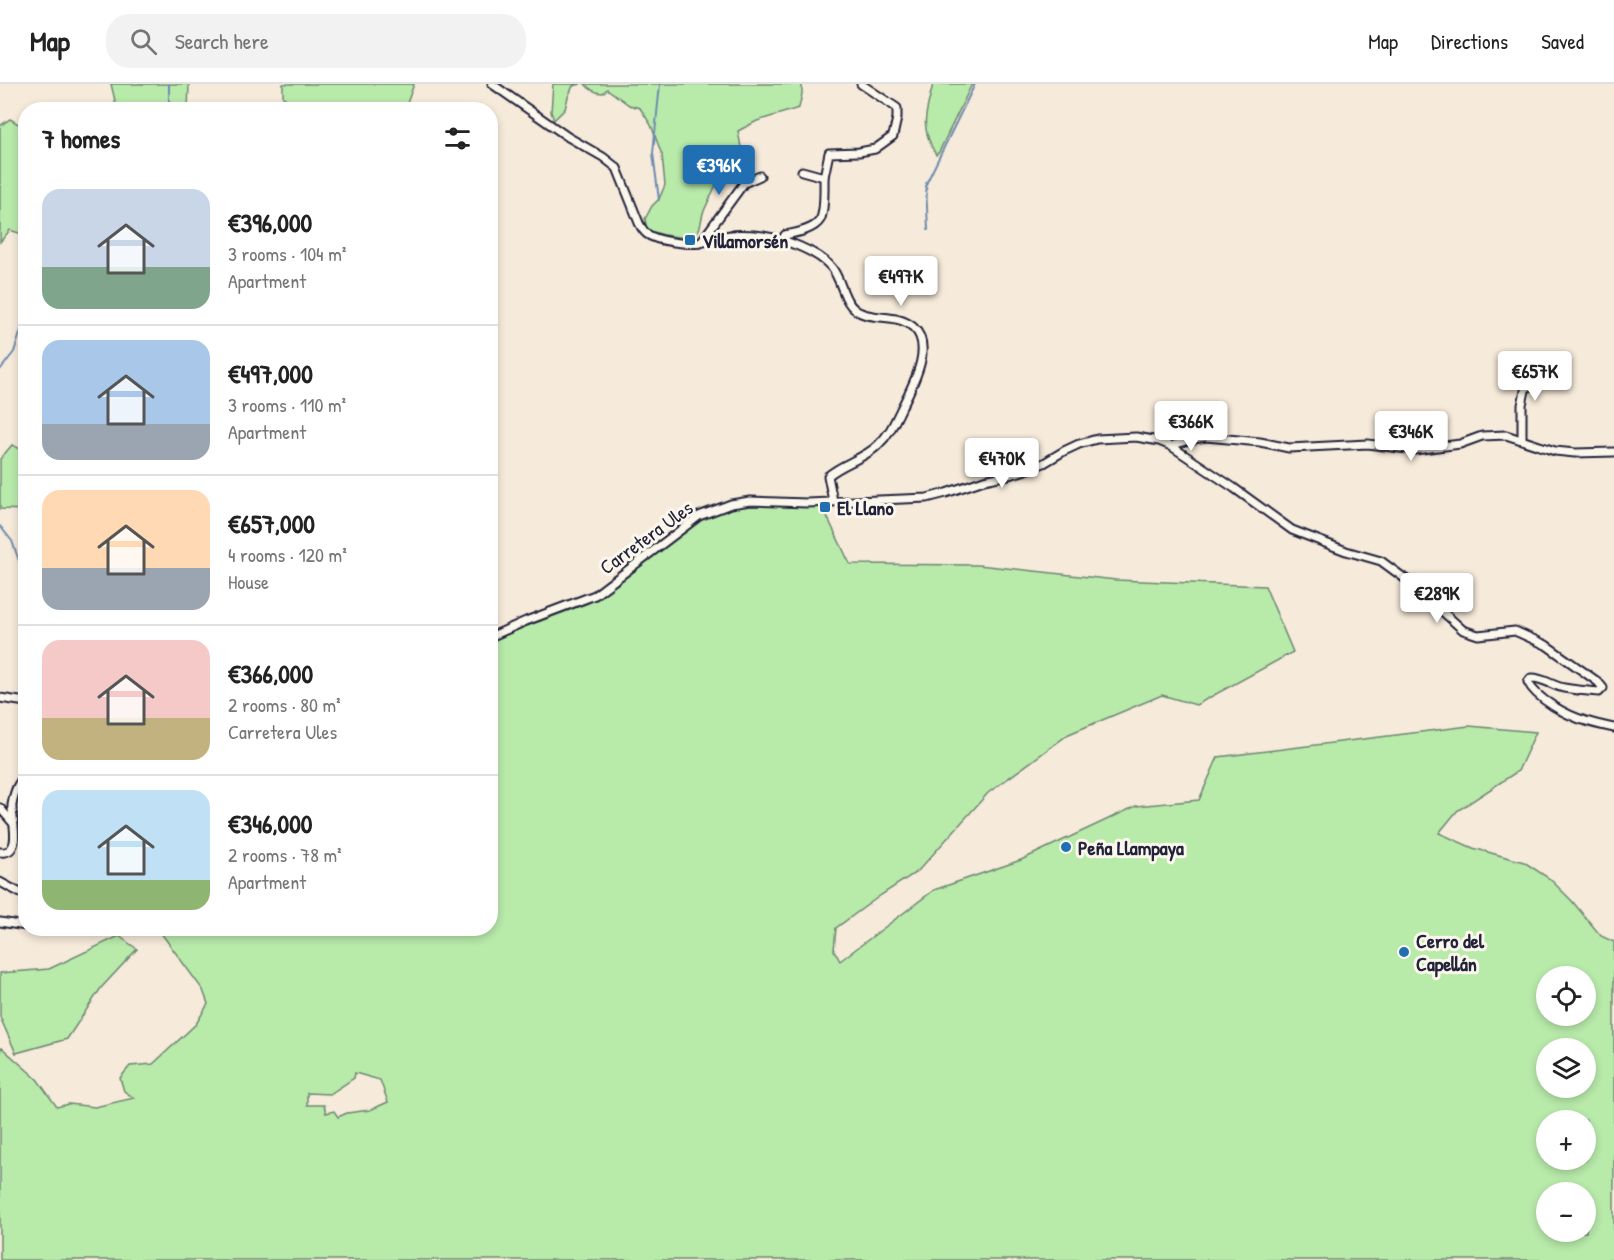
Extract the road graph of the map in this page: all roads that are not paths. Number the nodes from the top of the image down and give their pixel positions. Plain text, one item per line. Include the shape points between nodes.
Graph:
1 (492, 84) edge
2 (861, 84) edge
3 (802, 171) dead end
4 (760, 176) dead end
5 (824, 177) junction
6 (782, 240) junction
7 (700, 243) junction
8 (1523, 368) dead end
9 (1544, 381) dead end
10 (1526, 388) junction
11 (1522, 439) junction
12 (1171, 446) junction
13 (1614, 452) edge
14 (833, 501) junction
15 (498, 633) edge
16 (0, 698) edge
17 (18, 701) edge
18 (1614, 728) edge
19 (18, 784) edge
20 (0, 808) edge
21 (13, 823) junction
22 (0, 852) edge
23 (0, 882) edge
24 (18, 892) edge
25 (0, 922) edge
26 (18, 925) edge

1 - 7 street via 617,168 648,236
2 - 5 street via 897,108 893,136 875,149 830,153
3 - 5 street
4 - 7 street via 744,183
5 - 6 street via 820,220 785,235
6 - 7 street via 731,235
6 - 14 street via 820,257 832,268 856,310 904,321 921,337 920,367 892,430 877,446 828,476
8 - 10 street
9 - 10 street
10 - 11 street
11 - 12 street via 1482,436 1460,444 1415,450 1368,444 1288,448 1206,437
11 - 13 street via 1555,451
12 - 14 street, Carretera Ules via 1137,437 1097,439 1071,447 1029,469 927,498
12 - 18 street, Carretera Ules via 1292,530 1381,561 1462,630 1478,635 1515,631 1546,645 1603,688 1599,692 1564,688 1537,678 1528,682 1531,688 1568,714
14 - 15 street, Carretera Ules via 750,501 699,516 595,595
16 - 17 street
19 - 21 street via 12,805
20 - 21 street
21 - 22 street via 12,849
23 - 24 street
25 - 26 street

